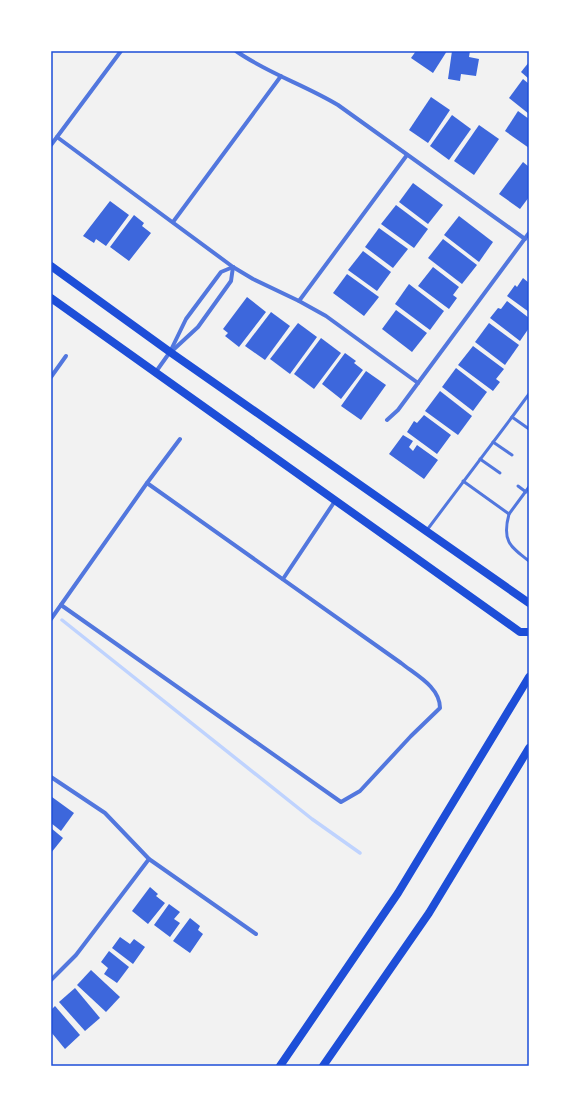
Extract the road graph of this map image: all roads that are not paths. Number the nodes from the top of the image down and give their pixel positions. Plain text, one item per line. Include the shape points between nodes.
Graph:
1 (121, 51) edge
2 (236, 51) edge
3 (281, 76) junction
4 (57, 137) junction
5 (51, 145) edge
6 (407, 155) junction
7 (173, 222) junction
8 (529, 233) edge
9 (525, 239) junction
10 (51, 266) edge
11 (233, 267) junction
12 (51, 298) edge
13 (299, 301) junction
14 (170, 352) junction
15 (66, 356) dead end
16 (155, 373) junction
17 (51, 377) edge
18 (418, 383) junction
19 (529, 394) edge
20 (512, 417) junction
21 (387, 420) dead end
22 (529, 429) edge
23 (180, 439) dead end
24 (493, 442) junction
25 (512, 455) dead end
26 (480, 459) junction
27 (500, 474) dead end
28 (463, 482) junction
29 (147, 483) junction
30 (518, 486) dead end
31 (529, 487) edge
32 (526, 492) junction
33 (335, 500) junction
34 (509, 514) junction
35 (426, 530) junction
36 (529, 561) edge
37 (283, 579) junction
38 (529, 603) edge
39 (61, 605) junction
40 (51, 619) edge
41 (529, 632) edge
42 (529, 677) edge
43 (529, 748) edge
44 (51, 777) edge
45 (149, 859) junction
46 (256, 934) dead end
47 (51, 980) edge
48 (280, 1066) edge
49 (323, 1066) edge

1 - 4 street
2 - 3 street
3 - 6 street via 322,95
3 - 7 street
4 - 5 street
4 - 7 street
6 - 9 street
6 - 13 street
7 - 11 street
8 - 9 street
9 - 18 street
10 - 14 main road
11 - 13 street
11 - 14 street via 221,272 186,319
11 - 14 street via 231,281 198,327
12 - 16 main road
13 - 18 street via 326,316
14 - 16 street
14 - 35 main road
15 - 17 street
16 - 33 main road
18 - 21 street via 398,410
19 - 20 lane
20 - 22 lane
20 - 24 lane
23 - 29 street
24 - 25 lane
24 - 26 lane
26 - 27 lane
26 - 28 lane
28 - 34 lane
28 - 35 lane
29 - 37 street
29 - 39 street
30 - 32 lane
31 - 32 lane
32 - 34 lane
33 - 37 street
33 - 41 main road via 520,632
34 - 36 lane via 506,527 508,543
35 - 38 main road
37 - 39 street via 425,681 440,702 440,708 360,791 341,802
39 - 40 street
42 - 48 main road via 398,893
43 - 49 main road via 429,913
44 - 45 street via 105,813
45 - 46 street
45 - 47 street via 76,956

